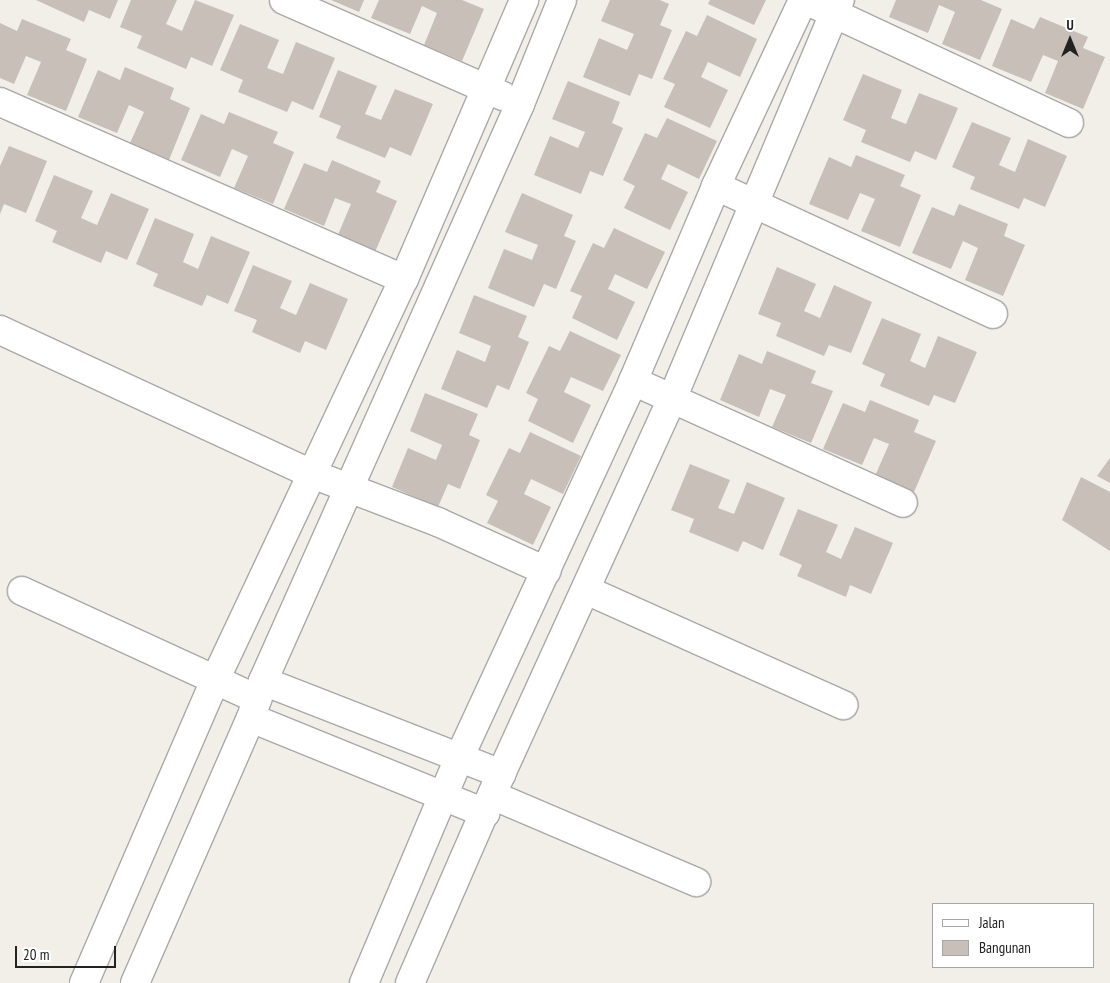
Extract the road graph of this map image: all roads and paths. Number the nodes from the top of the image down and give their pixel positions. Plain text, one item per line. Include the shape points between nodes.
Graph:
1 (284, 0) edge
2 (524, 0) edge
3 (562, 0) edge
4 (802, 0) edge
5 (837, 6) edge
6 (487, 88) junction
7 (0, 102) edge
8 (520, 104) junction
9 (1069, 123) dead end
10 (716, 186) junction
11 (755, 204) junction
12 (404, 279) junction
13 (993, 314) dead end
14 (0, 330) edge
15 (633, 381) junction
16 (672, 399) junction
17 (312, 474) junction
18 (348, 488) junction
19 (903, 503) dead end
20 (546, 571) junction
21 (586, 590) junction
22 (22, 591) dead end
23 (215, 680) junction
24 (257, 699) junction
25 (843, 705) dead end
26 (460, 756) junction
27 (493, 794) junction
28 (444, 795) junction
29 (696, 882) dead end
30 (84, 983) edge
31 (135, 983) edge
32 (364, 983) edge
33 (410, 983) edge

1 - 6 street
2 - 6 street
3 - 8 street
4 - 5 street
4 - 10 street
5 - 9 street
5 - 11 street
6 - 8 street
6 - 12 street
7 - 12 street
8 - 18 street
10 - 11 street
10 - 15 street
11 - 13 street
11 - 16 street
12 - 17 street
14 - 17 street
15 - 16 street
15 - 20 street
16 - 19 street
16 - 21 street
17 - 18 street
17 - 23 street
18 - 20 street via 438,522
18 - 24 street
20 - 26 street
21 - 25 street
21 - 27 street
22 - 23 street
23 - 24 street
23 - 30 street
24 - 26 street
24 - 28 street
24 - 31 street
26 - 27 street
26 - 28 street
27 - 28 street
27 - 29 street
27 - 33 street
28 - 32 street

